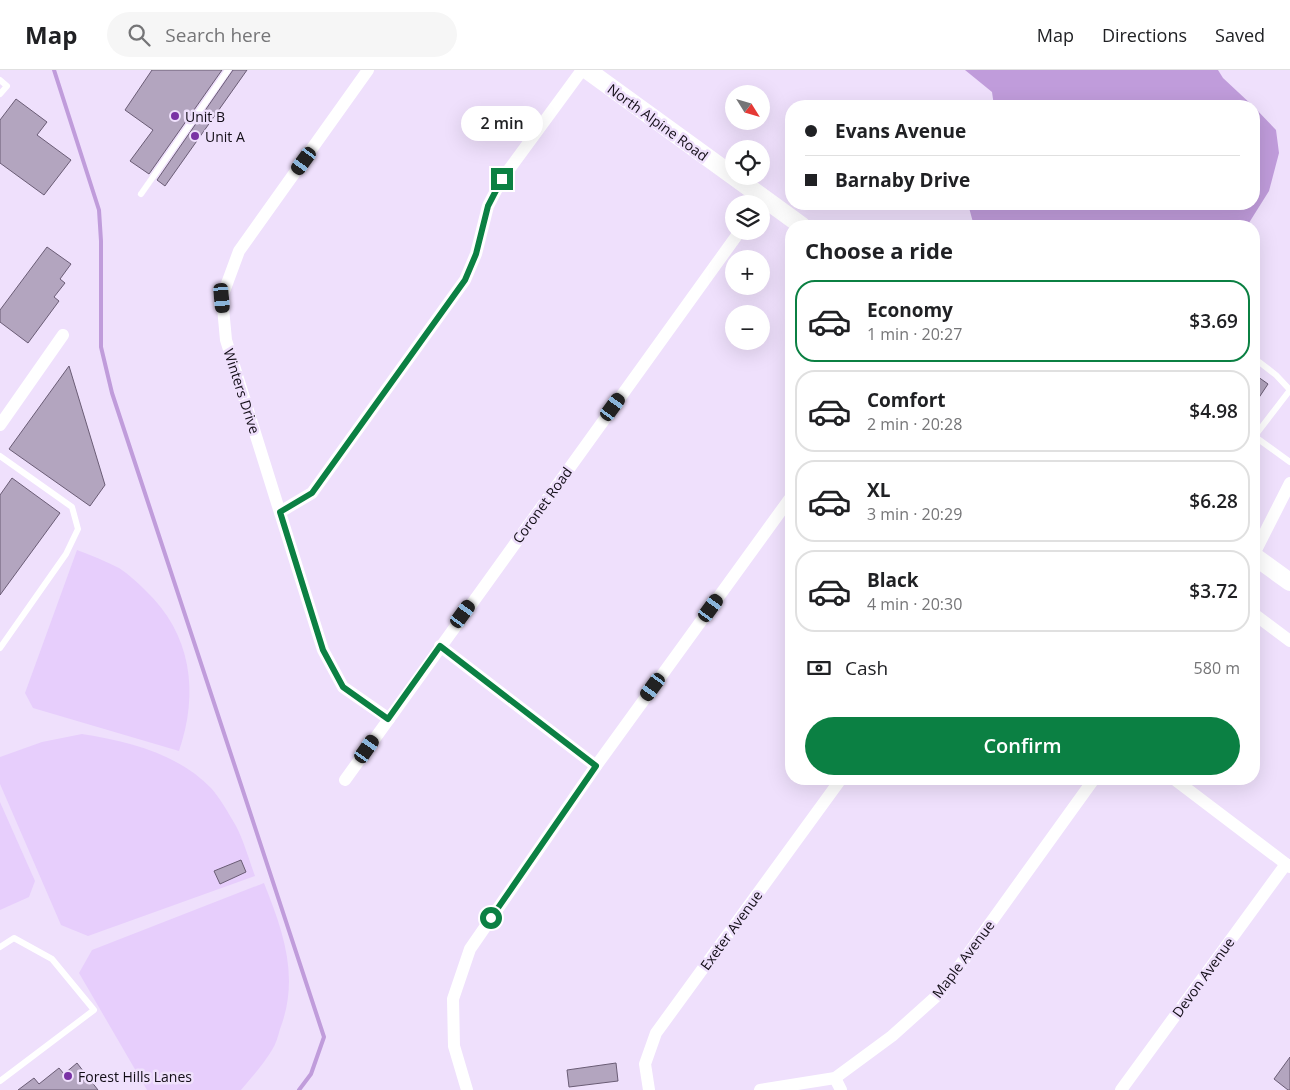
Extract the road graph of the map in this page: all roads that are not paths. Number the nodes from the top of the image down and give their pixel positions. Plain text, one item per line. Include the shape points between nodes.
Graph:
1 (228, 70) edge
2 (368, 70) edge
3 (582, 70) edge
4 (588, 70) edge
5 (0, 80) edge
6 (0, 94) edge
7 (141, 194) dead end
8 (754, 195) edge
9 (770, 206) edge
10 (792, 220) edge
11 (733, 240) edge
12 (63, 335) dead end
13 (1260, 363) edge
14 (1290, 390) edge
15 (0, 425) edge
16 (1260, 428) edge
17 (1260, 440) edge
18 (0, 456) edge
19 (1290, 462) edge
20 (1290, 483) edge
21 (785, 505) edge
22 (280, 512) junction
23 (1260, 543) edge
24 (1260, 560) edge
25 (1290, 582) edge
26 (1260, 618) edge
27 (3, 638) edge
28 (1290, 641) edge
29 (440, 646) junction
30 (0, 648) edge
31 (388, 719) junction
32 (596, 766) junction
33 (345, 780) dead end
34 (837, 785) edge
35 (1090, 785) edge
36 (1182, 785) edge
37 (1288, 865) edge
38 (0, 947) edge
39 (0, 1081) edge
40 (838, 1084) edge
41 (467, 1090) edge
42 (649, 1090) edge
43 (760, 1090) edge
44 (1121, 1090) edge

1 - 7 lane
2 - 22 street, Winters Drive via 239,251 222,298 226,340
3 - 22 street via 502,179 488,206 476,254 465,280 312,493
4 - 8 main road, North Alpine Road
5 - 6 lane via 7,86
9 - 10 main road, North Alpine Road
11 - 29 street, Coronet Road
12 - 15 street
13 - 14 lane
14 - 16 lane
17 - 19 lane
18 - 27 lane via 72,507 78,529 50,579
20 - 23 street
21 - 32 street
22 - 31 street, Winters Drive via 323,650 343,687
24 - 25 main road
26 - 28 street
27 - 30 lane
29 - 31 street, Coronet Road
29 - 32 street
31 - 33 street, Coronet Road
32 - 41 street via 470,949 453,999 454,1046
34 - 42 street, Exeter Avenue via 656,1034 645,1064
35 - 40 street, Maple Avenue via 940,993
36 - 37 street
37 - 44 street, Devon Avenue
38 - 39 lane via 14,938 52,959 94,1010
40 - 43 street, Maple Avenue

